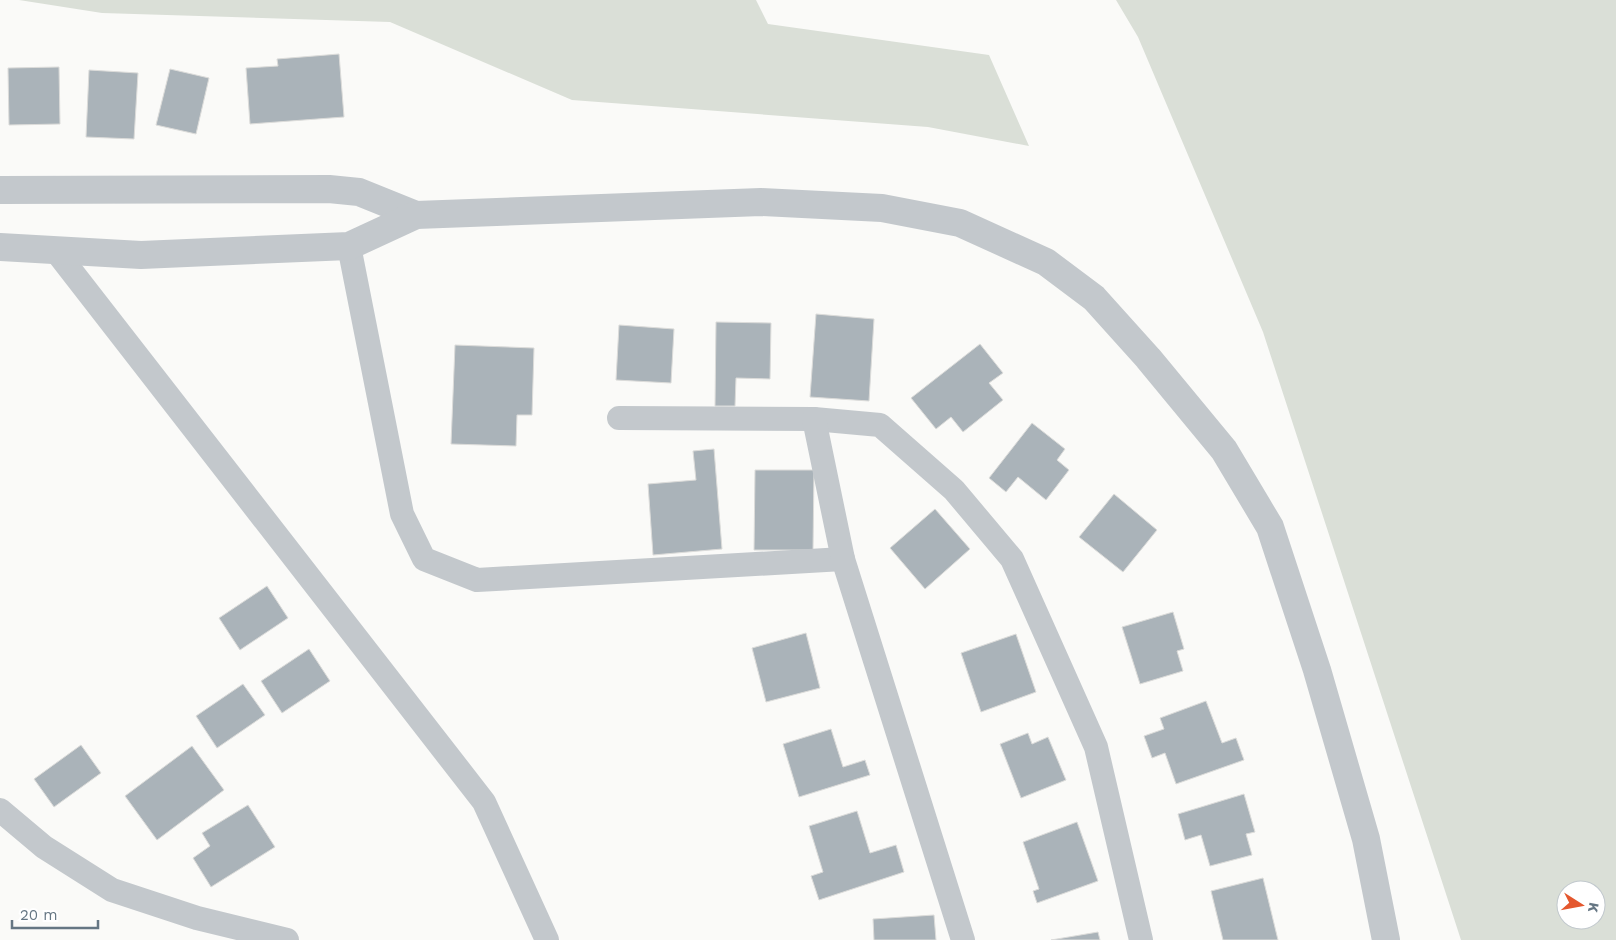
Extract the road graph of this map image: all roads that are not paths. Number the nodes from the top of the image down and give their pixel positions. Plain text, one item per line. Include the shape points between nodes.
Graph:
1 (0, 190) edge
2 (416, 215) junction
3 (349, 246) junction
4 (0, 247) edge
5 (55, 250) junction
6 (619, 418) dead end
7 (814, 419) junction
8 (843, 559) junction
9 (0, 810) edge
10 (287, 940) edge
11 (547, 940) edge
12 (963, 940) edge
13 (1141, 940) edge
14 (1386, 940) edge

1 - 2 street via 330,189 359,192
2 - 3 street
2 - 14 street via 761,202 882,208 960,223 1046,262 1094,298 1154,366 1224,450 1270,527 1317,670 1360,820
3 - 5 street via 141,254
3 - 8 street via 402,514 424,559 477,580
4 - 5 street
5 - 11 street via 484,802
6 - 7 street
7 - 8 street
7 - 13 street via 880,425 954,490 1012,559 1096,747
8 - 12 street
9 - 10 street via 44,847 112,890 197,918

